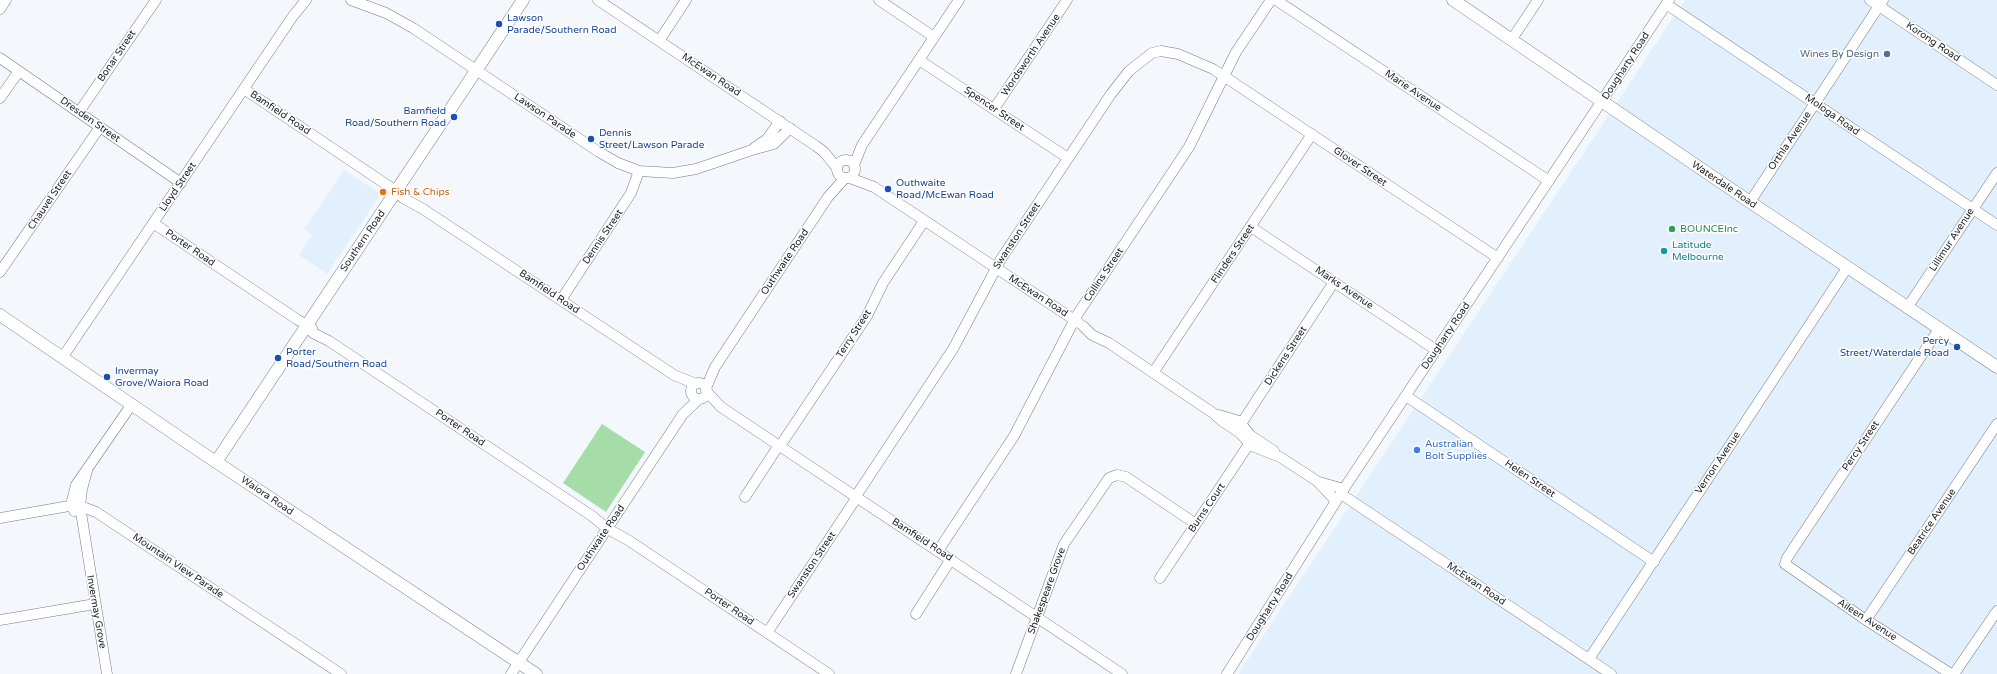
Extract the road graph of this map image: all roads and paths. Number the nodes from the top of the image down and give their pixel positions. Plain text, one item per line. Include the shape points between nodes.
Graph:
1 (6, 0) edge
2 (156, 0) edge
3 (301, 0) edge
4 (306, 0) edge
5 (351, 0) edge
6 (523, 0) edge
7 (598, 0) edge
8 (686, 0) edge
9 (879, 0) edge
10 (959, 0) edge
11 (1067, 0) edge
12 (1271, 0) edge
13 (1276, 0) edge
14 (1453, 0) edge
15 (1538, 0) edge
16 (1870, 0) edge
17 (1668, 2) edge
18 (1881, 3) edge
19 (0, 9) edge
20 (293, 16) junction
21 (934, 37) junction
22 (1512, 39) junction
23 (659, 41) junction
24 (0, 58) edge
25 (919, 60) junction
26 (476, 70) junction
27 (18, 71) junction
28 (1223, 76) junction
29 (1997, 85) edge
30 (244, 89) junction
31 (0, 98) edge
32 (1602, 102) junction
33 (1815, 104) junction
34 (994, 109) junction
35 (79, 112) junction
36 (780, 121) junction
37 (100, 127) junction
38 (790, 128) junction
39 (1312, 134) junction
40 (752, 150) junction
41 (1068, 158) junction
42 (846, 169) junction
43 (639, 171) junction
44 (1997, 172) edge
45 (1549, 181) junction
46 (181, 183) junction
47 (396, 191) junction
48 (1750, 202) junction
49 (1972, 209) junction
50 (924, 221) junction
51 (153, 223) junction
52 (1997, 225) edge
53 (1251, 227) junction
54 (1498, 258) junction
55 (996, 268) junction
56 (1847, 268) junction
57 (0, 272) edge
58 (1334, 282) junction
59 (560, 300) junction
60 (1908, 308) junction
61 (0, 315) edge
62 (1079, 323) junction
63 (306, 326) junction
64 (1939, 329) junction
65 (1436, 350) junction
66 (62, 358) junction
67 (1997, 367) edge
68 (1153, 372) junction
69 (699, 391) junction
70 (1406, 396) junction
71 (132, 404) junction
72 (1997, 424) edge
73 (1239, 426) junction
74 (1251, 441) junction
75 (780, 446) junction
76 (216, 462) junction
77 (1340, 494) junction
78 (745, 497) dead end
79 (857, 497) junction
80 (76, 506) junction
81 (0, 518) edge
82 (1196, 524) junction
83 (609, 527) junction
84 (938, 551) junction
85 (951, 559) junction
86 (1654, 562) junction
87 (1785, 564) joint
88 (1160, 578) dead end
89 (95, 604) junction
90 (1997, 611) edge
91 (916, 614) dead end
92 (1038, 617) junction
93 (0, 620) edge
94 (1866, 620) junction
95 (767, 633) junction
96 (1589, 659) junction
97 (519, 662) junction
98 (107, 674) edge
99 (341, 674) edge
100 (511, 674) edge
101 (536, 674) edge
102 (829, 674) edge
103 (1016, 674) edge
104 (1122, 674) edge
105 (1227, 674) edge
106 (1611, 674) edge
107 (1951, 674) edge
108 (1954, 674) edge

1 - 19 street
2 - 35 street, Bonar Street
3 - 20 street, Lloyd Street
4 - 20 street, Lloyd Street
5 - 26 street, Lawson Parade via 386,13 413,28
6 - 26 main road, Southern Road
7 - 23 street, McEwan Road
8 - 23 street
9 - 21 street
10 - 21 street, Outhwaite Road
11 - 34 street, Wordsworth Avenue
12 - 28 street, Collins Street
13 - 45 street, Marie Avenue
14 - 22 main road, Waterdale Road
15 - 22 street
16 - 18 street, Korong Road
17 - 32 street, Dougharty Road
17 - 33 street, Mologa Road
18 - 29 street, Korong Road
18 - 33 street, Orthla Avenue
20 - 30 street, Lloyd Street
21 - 25 street, Outhwaite Road
22 - 32 main road, Waterdale Road
23 - 36 street, McEwan Road
24 - 27 street, Dresden Street
25 - 34 street, Spencer Street
25 - 42 street, Outhwaite Road
26 - 43 street, Lawson Parade via 608,158
26 - 47 main road, Southern Road
27 - 31 street
27 - 35 street, Dresden Street
28 - 39 street, Glover Street
28 - 41 street, Swanston Street via 1184,55 1161,51 1152,53 1123,77
28 - 62 street, Collins Street via 1189,147
30 - 46 street, Lloyd Street
30 - 47 street, Bamfield Road
32 - 45 street, Dougharty Road
32 - 48 main road, Waterdale Road
33 - 48 street, Orthla Avenue
33 - 49 street, Mologa Road
34 - 41 street, Spencer Street
35 - 37 street, Dresden Street
36 - 38 street, McEwan Road
36 - 40 street, Lawson Parade via 767,139
37 - 46 street, Dresden Street
37 - 57 street, Chauvel Street
38 - 40 street, Lawson Parade via 774,144
38 - 42 street, McEwan Road
39 - 53 street, Flinders Street
39 - 54 street, Glover Street
40 - 43 street, Lawson Parade via 684,171
41 - 55 street, Swanston Street
42 - 50 street, McEwan Road
42 - 69 street, Outhwaite Road
43 - 59 street, Dennis Street via 631,194
44 - 49 street, Lillimur Avenue
45 - 54 street, Dougharty Road
46 - 51 street, Lloyd Street
47 - 59 street, Bamfield Road
47 - 63 main road, Southern Road
48 - 56 main road, Waterdale Road
49 - 52 street, Mologa Road
49 - 60 street, Lillimur Avenue
50 - 55 street, McEwan Road
50 - 75 street, Terry Street via 883,283 867,316
51 - 63 street, Porter Road
51 - 66 street, Lloyd Street
53 - 58 street, Marks Avenue
53 - 68 street, Flinders Street
54 - 65 street, Dougharty Road
55 - 62 street, McEwan Road
55 - 79 street, Swanston Street via 953,349
56 - 60 main road, Waterdale Road
56 - 86 street, Vernon Avenue
58 - 65 street, Marks Avenue
58 - 73 street, Dickens Street
59 - 69 street, Bamfield Road
60 - 64 main road, Waterdale Road
61 - 66 main road, Waiora Road
62 - 68 street, McEwan Road via 1092,335
62 - 84 street, Collins Street via 1014,436
63 - 76 main road, Southern Road
63 - 83 street, Porter Road
64 - 67 main road, Waterdale Road
64 - 87 street, Percy Street via 1786,558
65 - 70 street, Dougharty Road
66 - 71 main road, Waiora Road
68 - 73 street, McEwan Road via 1222,421
69 - 75 street, Bamfield Road
69 - 83 street, Outhwaite Road
70 - 77 street, Dougharty Road
70 - 86 street, Helen Street
71 - 76 main road, Waiora Road
71 - 80 street, Invermay Grove via 76,485 73,492
72 - 94 street, Beatrice Avenue
73 - 74 street, McEwan Road
74 - 77 street, McEwan Road via 1272,448 1280,457
74 - 82 street, Burns Court
75 - 78 street, Terry Street
75 - 79 street, Bamfield Road
76 - 97 main road, Waiora Road
77 - 96 street, McEwan Road
77 - 105 street, Dougharty Road
79 - 84 street, Bamfield Road
79 - 95 street, Swanston Street
80 - 81 street
80 - 89 street, Invermay Grove
80 - 99 street, Mountain View Parade via 102,516
82 - 88 street, Burns Court
82 - 92 street, Shakespeare Grove via 1126,477 1113,476 1102,486 1064,544
83 - 95 street, Porter Road
83 - 97 street, Outhwaite Road
84 - 85 street, Bamfield Road
85 - 91 street
85 - 92 street, Bamfield Road
86 - 96 street, Vernon Avenue
87 - 94 street, Aileen Avenue
89 - 93 street
89 - 98 street, Invermay Grove
90 - 108 street
92 - 103 street, Shakespeare Grove
92 - 104 street, Bamfield Road
94 - 107 street, Aileen Avenue
95 - 102 street, Porter Road
96 - 106 street, McEwan Road
97 - 100 street, Outhwaite Road
97 - 101 main road, Waiora Road

